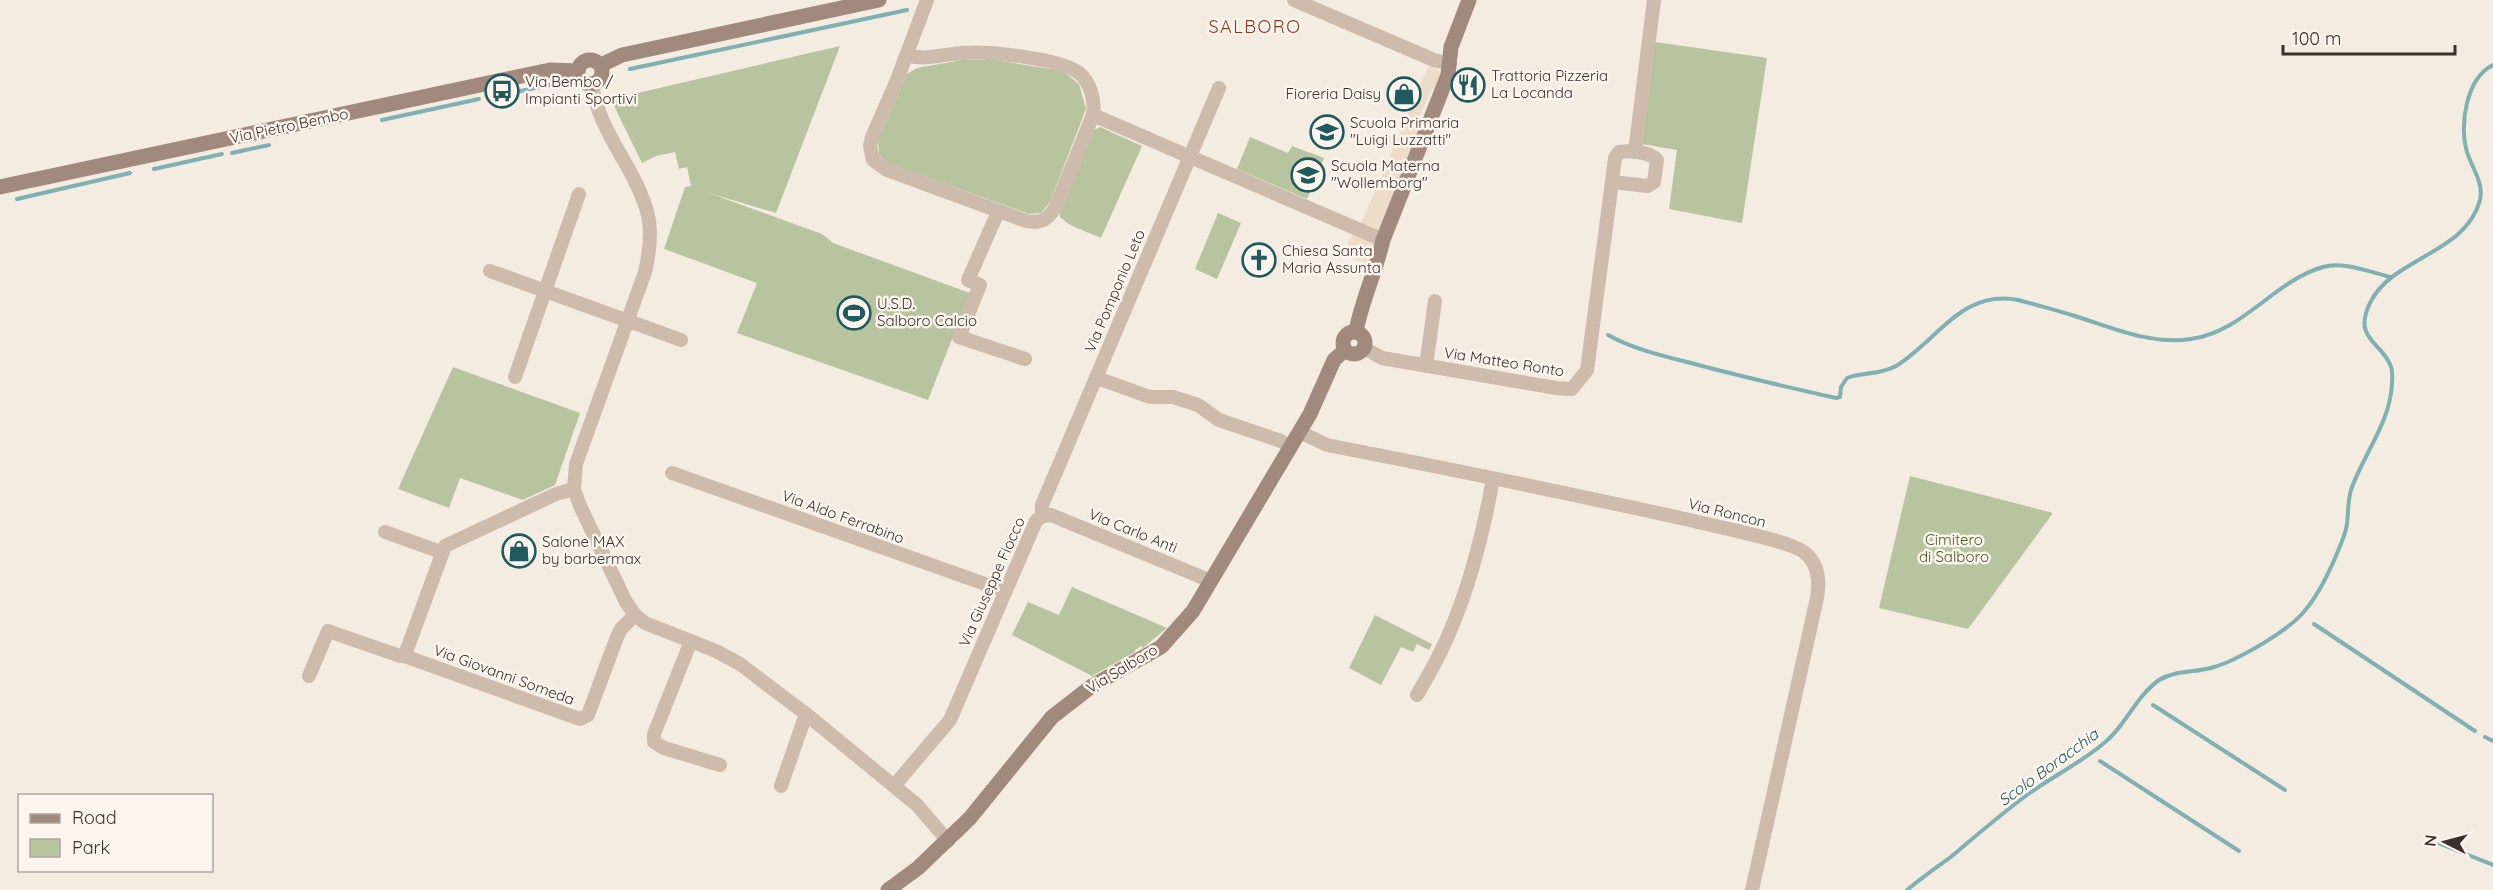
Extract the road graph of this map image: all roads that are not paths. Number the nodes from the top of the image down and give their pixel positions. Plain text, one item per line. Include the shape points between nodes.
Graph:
1 (879, 0) edge
2 (927, 0) edge
3 (1294, 0) edge
4 (1469, 0) edge
5 (1654, 0) edge
6 (907, 55) junction
7 (1450, 64) junction
8 (601, 65) junction
9 (578, 70) junction
10 (592, 84) junction
11 (1219, 88) dead end
12 (1093, 114) junction
13 (1635, 152) junction
14 (1189, 157) junction
15 (1612, 182) junction
16 (0, 187) edge
17 (579, 194) dead end
18 (998, 212) junction
19 (1383, 240) junction
20 (490, 271) dead end
21 (545, 291) junction
22 (1435, 302) dead end
23 (627, 321) junction
24 (1356, 331) junction
25 (681, 340) dead end
26 (1365, 348) junction
27 (1345, 350) junction
28 (1025, 359) dead end
29 (1426, 366) junction
30 (514, 377) dead end
31 (1097, 378) junction
32 (1300, 432) junction
33 (1291, 447) junction
34 (672, 472) dead end
35 (1492, 479) junction
36 (574, 489) junction
37 (1042, 516) junction
38 (385, 531) dead end
39 (441, 552) junction
40 (1211, 581) junction
41 (1005, 591) junction
42 (635, 615) junction
43 (691, 641) junction
44 (406, 656) junction
45 (309, 676) dead end
46 (1417, 695) dead end
47 (806, 714) junction
48 (720, 765) dead end
49 (781, 786) dead end
50 (894, 786) junction
51 (948, 841) junction
52 (888, 890) edge
53 (1752, 890) edge

1 - 8 street, Via Pietro Bembo via 622,55
2 - 6 street
3 - 7 street
4 - 7 street, Via Salboro via 1451,47
5 - 13 street
6 - 12 street via 925,58 998,54 1066,66 1087,82
6 - 18 street via 872,137 873,160 887,170
7 - 19 street, Via Salboro
8 - 9 street, Via Pietro Bembo via 589,60
8 - 10 street via 602,77
9 - 10 street via 582,81
9 - 16 street, Via Pietro Bembo via 550,70
10 - 23 street via 600,116 646,208 650,231 650,254
11 - 14 street, Via Pomponio Leto
12 - 14 street
12 - 18 street via 1048,218 1035,223
13 - 15 street, Via Matteo Ronto via 1619,153 1615,158
13 - 15 street via 1653,155 1657,160 1654,182 1648,186
14 - 19 street
14 - 31 street, Via Pomponio Leto
15 - 29 street, Via Matteo Ronto via 1587,370 1572,389
17 - 21 street
18 - 28 street via 968,280 980,285 959,337
19 - 24 street, Via Salboro
20 - 21 street
21 - 23 street
21 - 30 street
22 - 29 street
23 - 25 street
23 - 36 street via 576,464
24 - 26 street via 1365,338
24 - 27 street, Via Salboro via 1345,336
26 - 27 street via 1355,354
26 - 29 street, Via Matteo Ronto via 1383,358
27 - 32 street, Via Salboro via 1334,360
31 - 33 street via 1150,397 1173,397 1198,405 1219,420
31 - 37 street, Via Giuseppe Fiocco via 1042,506
32 - 33 street, Via Salboro
32 - 35 street, Via Roncon via 1327,445
33 - 40 street, Via Salboro
34 - 41 street, Via Aldo Ferrabino
35 - 46 street via 1485,523 1453,621
35 - 53 street, Via Roncon via 1606,501 1789,545 1803,551 1815,566 1817,598
36 - 39 street via 484,527 445,546
36 - 42 street
37 - 40 street, Via Carlo Anti via 1051,515
37 - 41 street, Via Giuseppe Fiocco
38 - 39 street
39 - 44 street
40 - 51 street, Via Salboro via 1193,611 1161,647 1092,686 1053,717
41 - 50 street, Via Giuseppe Fiocco via 950,720
42 - 43 street via 645,623
42 - 44 street, Via Giovanni Someda via 621,628 588,715 580,719
43 - 47 street via 740,664
43 - 48 street via 654,742
44 - 45 street, Via Giovanni Someda via 328,631
47 - 49 street
47 - 50 street
50 - 51 street via 917,805
51 - 52 street, Via Salboro

